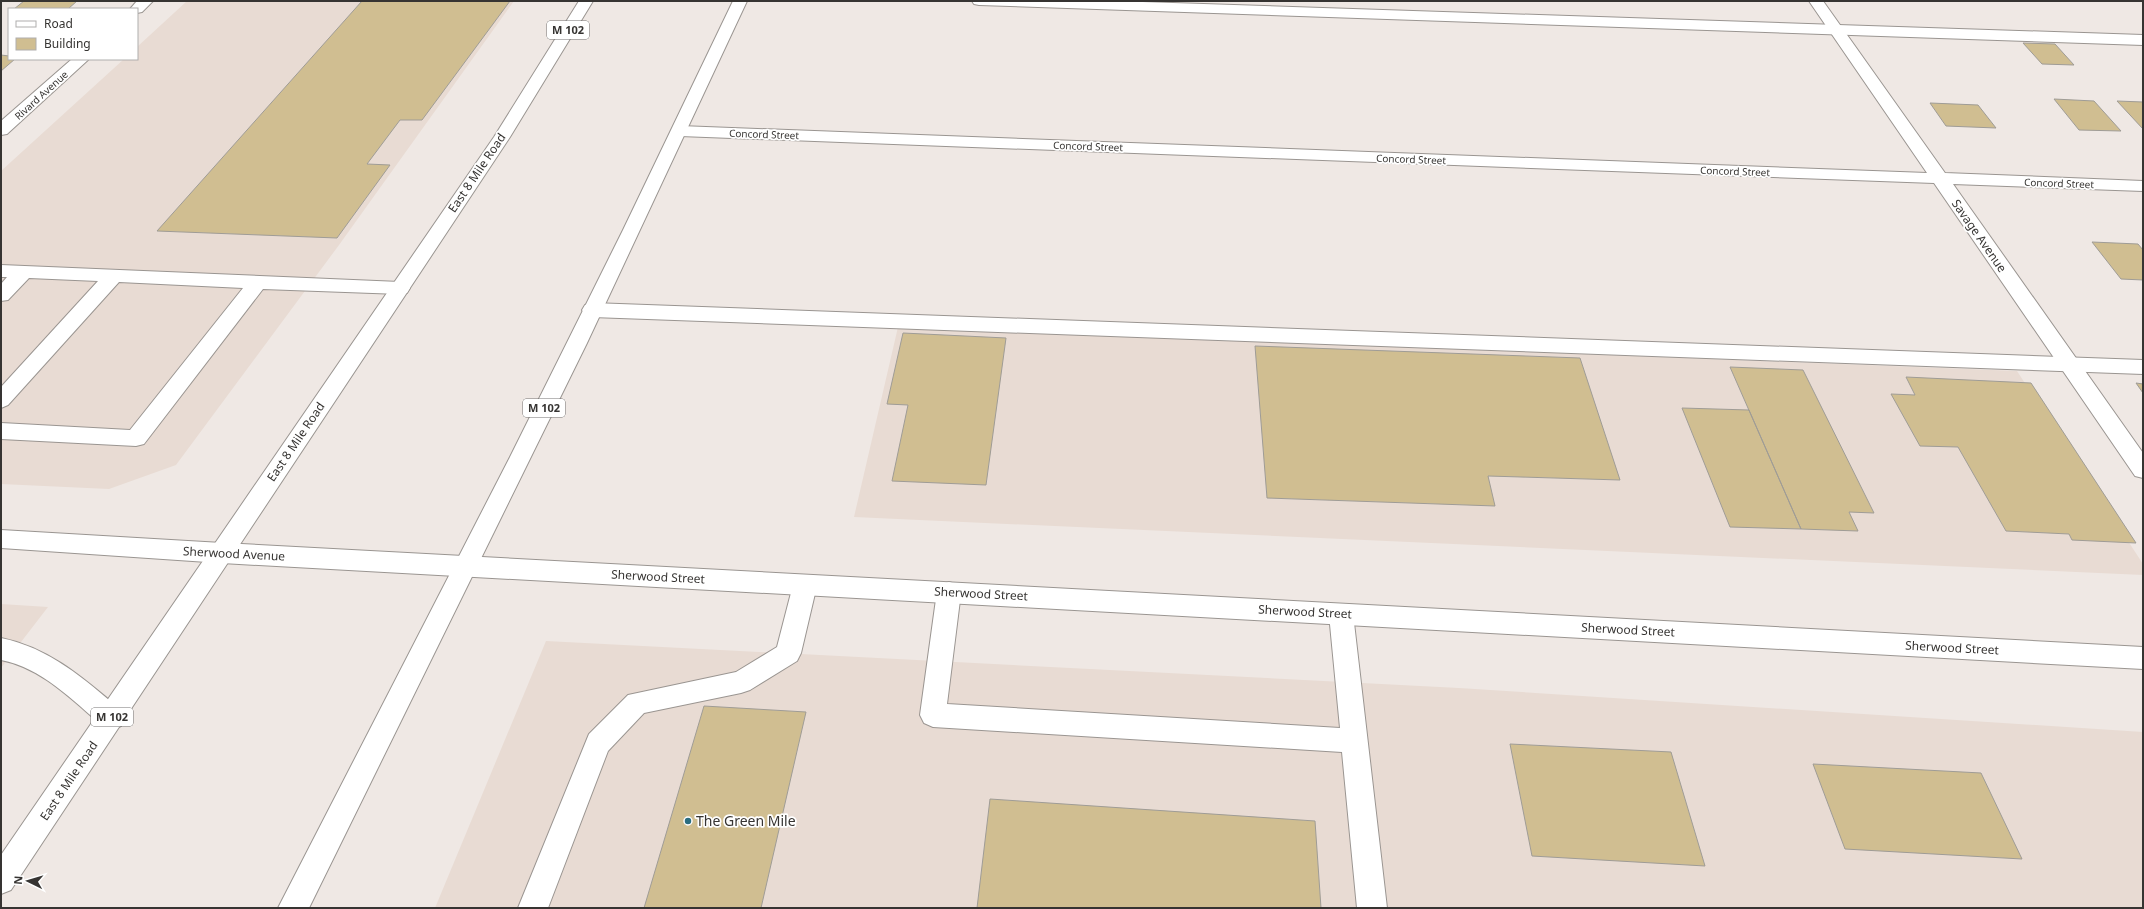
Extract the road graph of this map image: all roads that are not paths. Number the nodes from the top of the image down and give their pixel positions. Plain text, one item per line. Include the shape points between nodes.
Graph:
1 (146, 1) edge
2 (586, 1) edge
3 (740, 1) edge
4 (979, 1) edge
5 (1816, 1) edge
6 (138, 8) edge
7 (1836, 30) junction
8 (2143, 40) edge
9 (80, 60) edge
10 (1, 130) edge
11 (680, 131) junction
12 (1939, 179) junction
13 (2143, 186) edge
14 (1, 271) edge
15 (24, 272) junction
16 (114, 276) junction
17 (258, 282) junction
18 (400, 288) junction
19 (1, 295) edge
20 (592, 310) junction
21 (2069, 364) junction
22 (2143, 367) edge
23 (1, 400) edge
24 (1, 431) edge
25 (2143, 470) edge
26 (1, 539) edge
27 (222, 553) junction
28 (467, 566) junction
29 (805, 585) junction
30 (949, 592) junction
31 (1341, 614) junction
32 (1, 649) edge
33 (2143, 658) edge
34 (112, 718) junction
35 (1355, 741) junction
36 (1, 880) edge
37 (293, 908) edge
38 (533, 908) edge
39 (1372, 908) edge

1 - 6 main road
2 - 18 main road, East 8 Mile Road / M 102 via 502,137
3 - 11 main road, M 102
4 - 7 main road
5 - 7 main road, Savage Avenue
7 - 8 main road
7 - 12 main road, Savage Avenue
9 - 10 main road, Rivard Avenue
11 - 12 main road, Concord Street
11 - 20 main road, M 102
12 - 13 main road, Concord Street
12 - 21 main road, Savage Avenue
14 - 15 main road
15 - 16 main road
15 - 19 main road
16 - 17 main road
16 - 23 main road
17 - 18 main road
17 - 24 main road via 136,438
18 - 27 main road, East 8 Mile Road / M 102
20 - 21 main road
20 - 28 main road, M 102
21 - 22 main road
21 - 25 main road, Savage Avenue
26 - 27 main road, Sherwood Avenue
27 - 28 main road, Sherwood Avenue
27 - 34 main road, East 8 Mile Road / M 102
28 - 29 main road, Sherwood Street
28 - 37 main road, M 102
29 - 30 main road, Sherwood Street
29 - 38 main road via 788,653 741,682 637,703 598,743
30 - 31 main road, Sherwood Street
30 - 35 main road via 933,715
31 - 33 main road, Sherwood Street
31 - 35 main road
32 - 34 main road via 16,650 44,665
34 - 36 main road, East 8 Mile Road / M 102
35 - 39 main road

